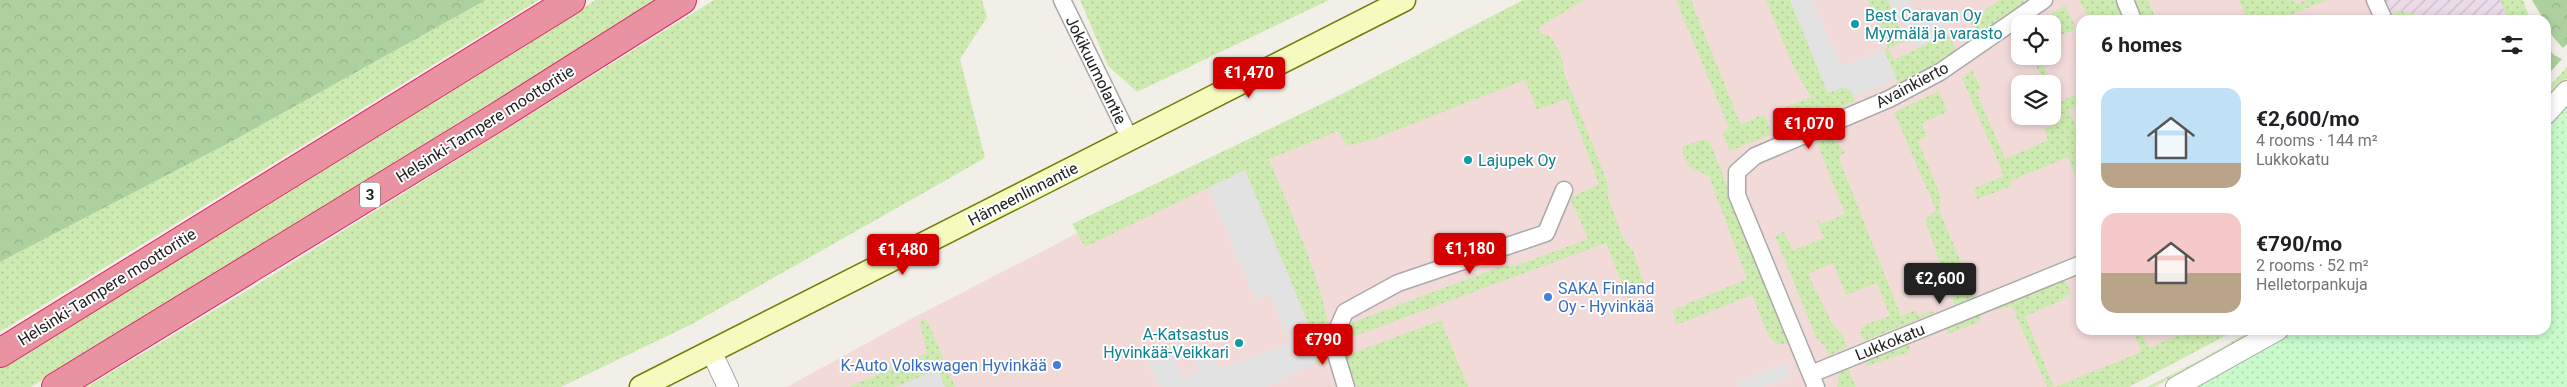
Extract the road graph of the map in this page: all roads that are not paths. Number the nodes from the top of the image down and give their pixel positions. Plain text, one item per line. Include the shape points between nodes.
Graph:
1 (570, 0) edge
2 (682, 0) edge
3 (1062, 0) edge
4 (1404, 0) edge
5 (2044, 0) edge
6 (2125, 0) edge
7 (2375, 0) edge
8 (2131, 15) edge
9 (2382, 15) edge
10 (2567, 91) edge
11 (2551, 109) edge
12 (1130, 139) junction
13 (1564, 190) dead end
14 (2076, 266) edge
15 (2269, 335) edge
16 (0, 353) edge
17 (712, 353) junction
18 (1813, 380) edge
19 (56, 387) edge
20 (641, 387) edge
21 (728, 387) edge
22 (1346, 387) edge
23 (2176, 387) edge

1 - 16 highway, Helsinki-Tampere moottoritie
2 - 19 highway, Helsinki-Tampere moottoritie / 3 via 497,118
3 - 12 street, Jokikuumolantie
4 - 12 main road, Hämeenlinnantie
5 - 18 street, Avainkierto via 1940,72 1888,99 1755,156 1737,172 1738,195
6 - 8 street
7 - 9 street
10 - 11 street
12 - 17 main road, Hämeenlinnantie
13 - 22 street via 1546,233 1398,283 1345,312 1334,338
14 - 18 street, Lukkokatu
15 - 23 street
17 - 20 main road, Hämeenlinnantie
17 - 21 street

